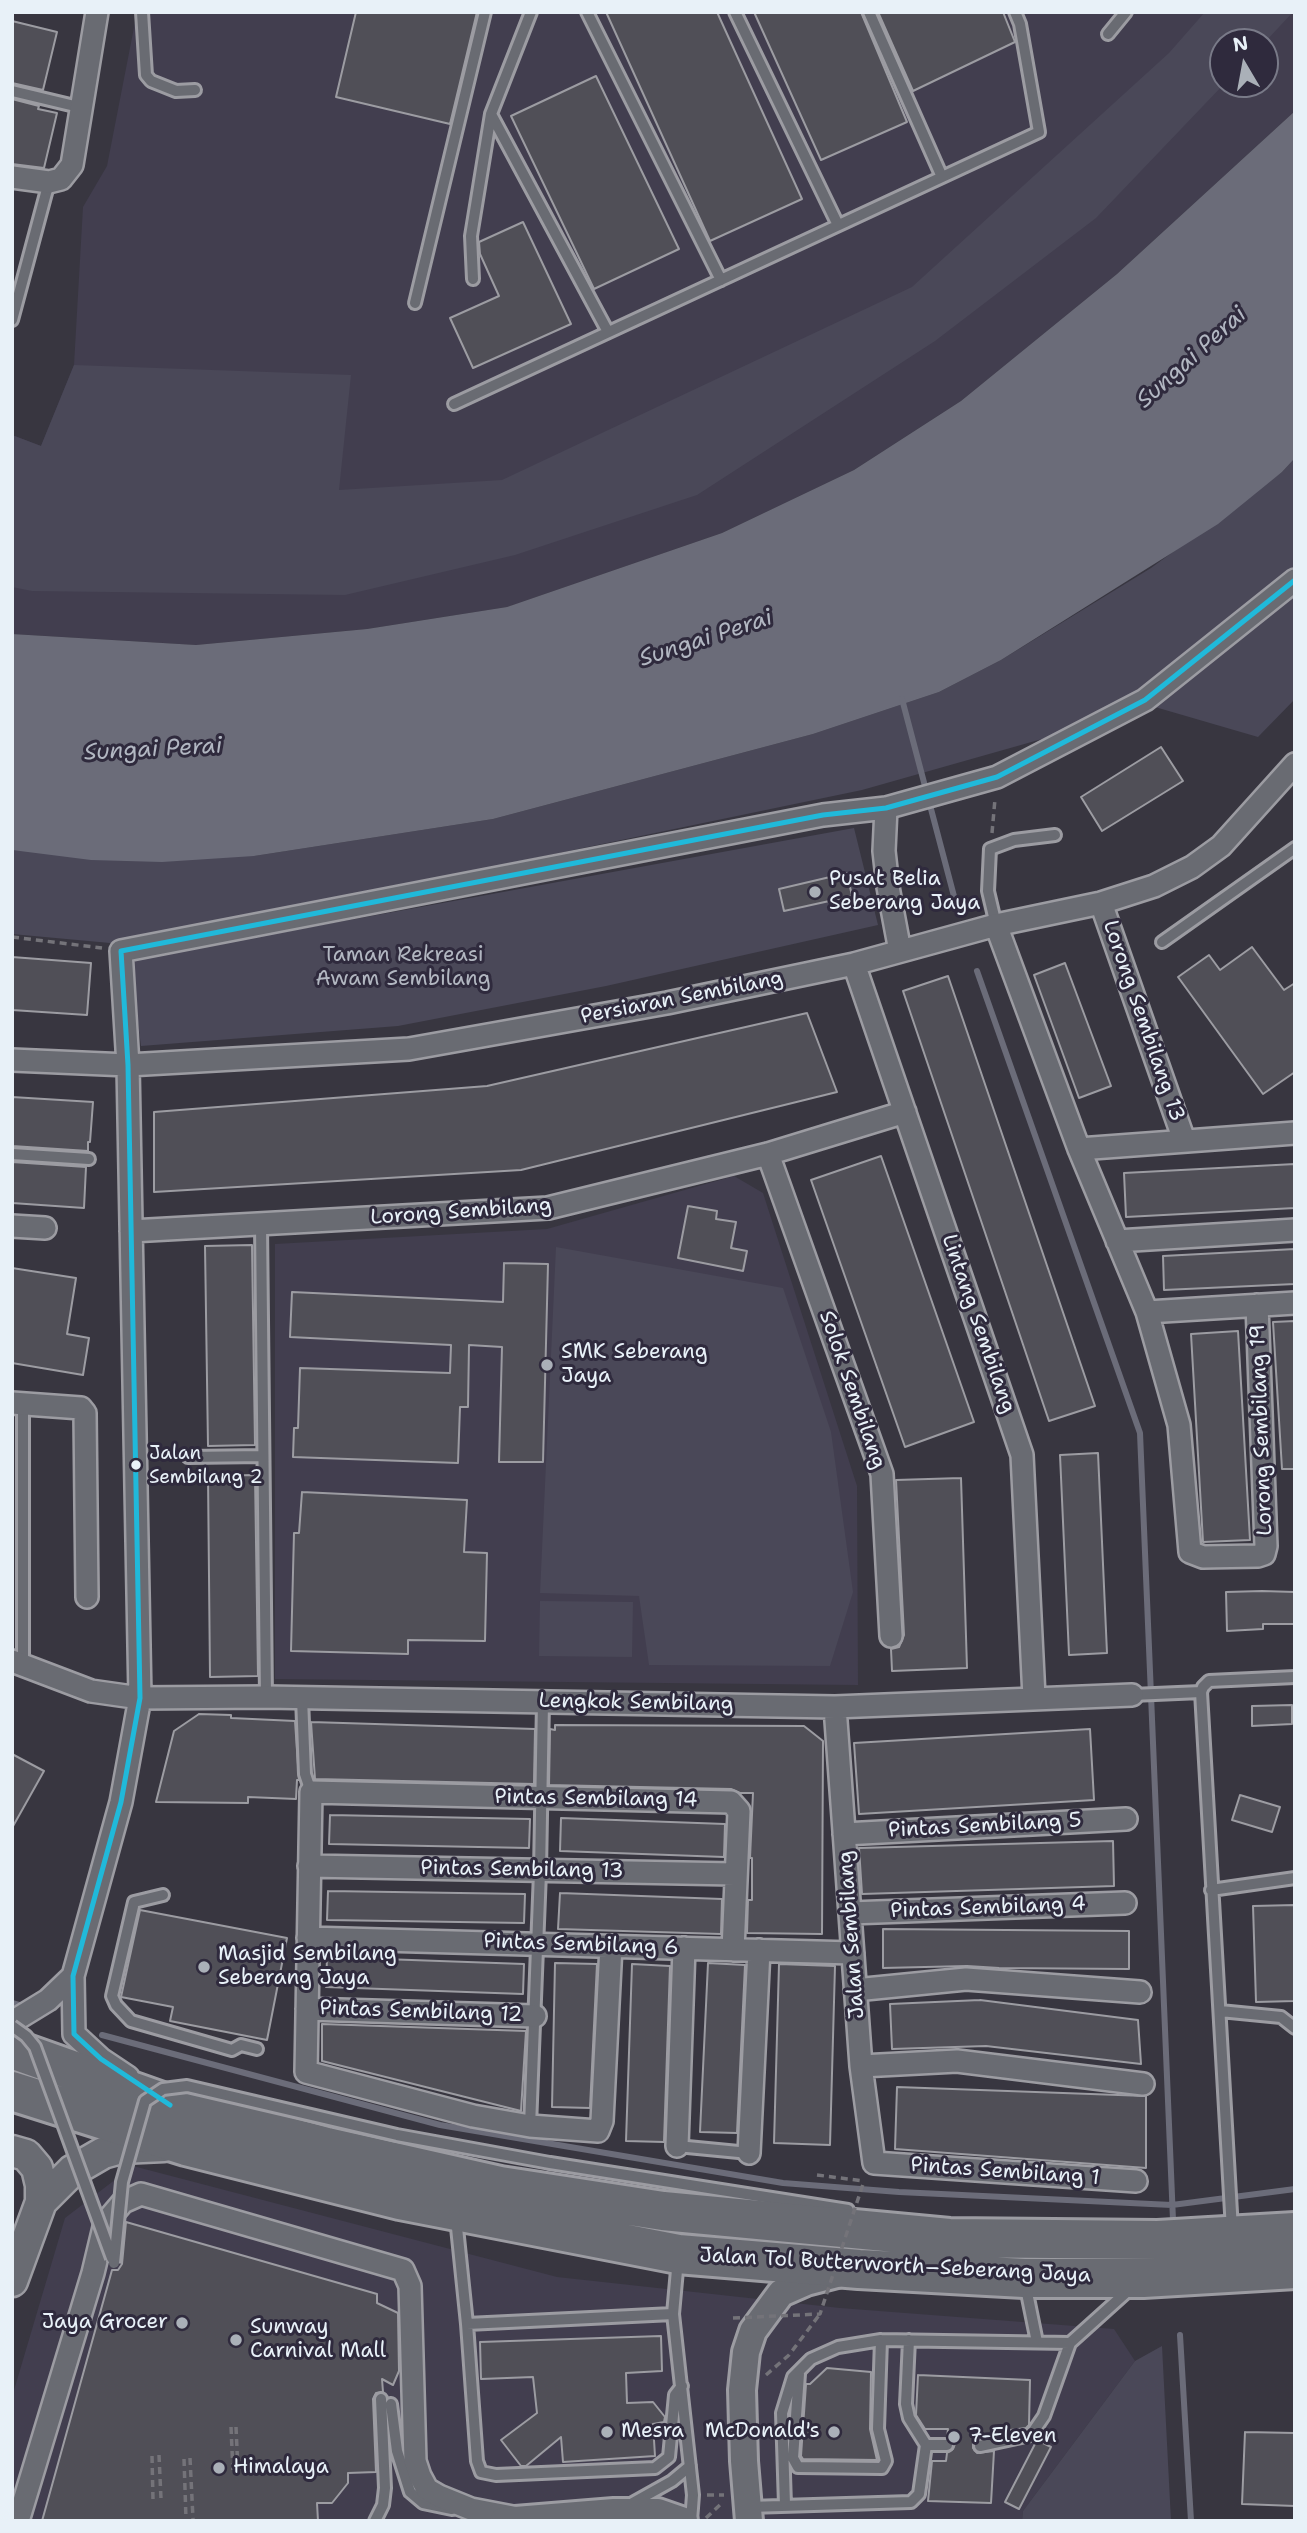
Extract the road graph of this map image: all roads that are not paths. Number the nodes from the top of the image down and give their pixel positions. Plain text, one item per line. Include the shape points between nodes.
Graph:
1 (97, 12) edge
2 (142, 12) edge
3 (485, 12) edge
4 (587, 12) edge
5 (735, 12) edge
6 (869, 12) edge
7 (1015, 12) edge
8 (1126, 12) edge
9 (532, 13) edge
10 (1108, 34) dead end
11 (195, 90) dead end
12 (12, 91) edge
13 (83, 108) junction
14 (491, 114) junction
15 (12, 177) edge
16 (942, 177) junction
17 (49, 182) junction
18 (838, 225) junction
19 (473, 279) dead end
20 (721, 280) junction
21 (415, 303) dead end
22 (12, 320) edge
23 (608, 332) junction
24 (454, 404) dead end
25 (1295, 580) edge
26 (1295, 764) edge
27 (886, 807) junction
28 (1055, 835) dead end
29 (1295, 848) edge
30 (1101, 903) junction
31 (996, 925) junction
32 (1162, 942) dead end
33 (900, 951) junction
34 (854, 964) junction
35 (12, 1060) edge
36 (128, 1065) junction
37 (905, 1112) junction
38 (1295, 1133) edge
39 (1184, 1140) junction
40 (1079, 1149) junction
41 (12, 1154) edge
42 (768, 1154) junction
43 (89, 1159) dead end
44 (261, 1225) junction
45 (12, 1226) edge
46 (45, 1228) dead end
47 (1295, 1230) edge
48 (131, 1231) junction
49 (1117, 1241) junction
50 (1295, 1303) edge
51 (1257, 1305) junction
52 (1147, 1312) junction
53 (18, 1404) edge
54 (263, 1456) junction
55 (188, 1457) dead end
56 (87, 1597) dead end
57 (891, 1636) dead end
58 (18, 1663) edge
59 (1295, 1677) edge
60 (1201, 1692) junction
61 (1132, 1695) joint
62 (266, 1697) junction
63 (140, 1698) junction
64 (302, 1698) junction
65 (1034, 1698) junction
66 (543, 1702) junction
67 (835, 1707) junction
68 (310, 1792) junction
69 (542, 1797) junction
70 (1126, 1819) dead end
71 (844, 1834) junction
72 (309, 1866) junction
73 (540, 1872) junction
74 (735, 1874) junction
75 (1295, 1878) edge
76 (1211, 1890) junction
77 (163, 1895) dead end
78 (1125, 1903) dead end
79 (850, 1913) junction
80 (308, 1938) junction
81 (537, 1944) junction
82 (611, 1946) junction
83 (684, 1948) junction
84 (733, 1950) junction
85 (759, 1950) junction
86 (853, 1953) junction
87 (73, 1976) junction
88 (855, 1990) junction
89 (1140, 1992) dead end
90 (307, 2009) junction
91 (1220, 2011) junction
92 (535, 2016) junction
93 (12, 2024) edge
94 (1295, 2028) edge
95 (12, 2049) edge
96 (257, 2049) dead end
97 (861, 2066) junction
98 (1143, 2084) dead end
99 (12, 2091) edge
100 (170, 2105) junction
101 (530, 2126) junction
102 (677, 2146) joint
103 (186, 2147) junction
104 (12, 2151) edge
105 (749, 2153) joint
106 (874, 2164) joint
107 (1136, 2181) dead end
108 (41, 2202) junction
109 (455, 2211) junction
110 (862, 2212) dead end
111 (1232, 2225) junction
112 (957, 2227) dead end
113 (1295, 2232) edge
114 (1038, 2239) junction
115 (678, 2254) junction
116 (859, 2269) junction
117 (1295, 2269) edge
118 (1143, 2277) junction
119 (1024, 2278) junction
120 (12, 2281) edge
121 (673, 2315) junction
122 (467, 2324) junction
123 (881, 2340) junction
124 (909, 2340) junction
125 (1037, 2342) junction
126 (1070, 2343) junction
127 (799, 2371) junction
128 (682, 2386) junction
129 (926, 2445) junction
130 (947, 2445) dead end
131 (980, 2446) dead end
132 (690, 2466) junction
133 (785, 2505) junction
134 (471, 2509) junction
135 (614, 2512) junction
136 (749, 2514) edge
137 (511, 2519) edge
138 (18, 2521) edge
139 (375, 2521) edge
140 (684, 2521) edge
141 (691, 2521) edge

1 - 13 street
2 - 11 lane via 146,75 176,91
3 - 21 lane
4 - 20 lane
5 - 18 lane
6 - 16 lane
7 - 16 lane via 1039,132
8 - 10 lane
9 - 14 lane
12 - 13 lane
13 - 17 street via 72,165 61,179
14 - 19 lane via 471,236
14 - 23 lane
15 - 17 street
16 - 18 lane
17 - 22 lane
18 - 20 lane
20 - 23 lane
23 - 24 lane
25 - 27 street via 1145,700 997,777
26 - 30 street, Persiaran Sembilang via 1220,846 1192,867 1154,886
27 - 33 street via 884,851
27 - 36 street via 121,951
28 - 31 lane via 1014,840 990,849 988,891
29 - 32 lane
30 - 31 street, Persiaran Sembilang
30 - 39 street, Lorong Sembilang 13
31 - 33 street, Persiaran Sembilang
31 - 40 street
33 - 34 street, Persiaran Sembilang
34 - 36 street, Persiaran Sembilang via 409,1049
34 - 37 street, Lintang Sembilang
35 - 36 street, Persiaran Sembilang
36 - 48 street
37 - 42 street, Lorong Sembilang
37 - 65 street, Lintang Sembilang via 1022,1455
38 - 39 street
39 - 40 street
40 - 49 street
41 - 43 lane
42 - 44 street, Lorong Sembilang via 548,1209
42 - 57 street, Solok Sembilang via 882,1474
44 - 48 street, Lorong Sembilang
44 - 54 lane
45 - 46 street
47 - 49 street
48 - 63 street
49 - 52 street
50 - 51 street
51 - 52 street
51 - 52 street, Lorong Sembilang 19 via 1266,1546 1265,1554 1258,1556 1190,1552 1179,1425
53 - 56 street via 81,1408 85,1413
53 - 58 lane
54 - 55 lane
54 - 62 lane
58 - 63 street, Lengkok Sembilang via 91,1690
59 - 60 lane via 1209,1681
60 - 61 lane
60 - 76 lane
61 - 65 street, Lengkok Sembilang
62 - 63 street, Lengkok Sembilang
62 - 64 street, Lengkok Sembilang
63 - 87 street via 121,1802
64 - 66 street, Lengkok Sembilang
64 - 68 lane
65 - 67 street, Lengkok Sembilang
66 - 67 street, Lengkok Sembilang
66 - 69 lane
67 - 71 street, Jalan Sembilang
68 - 69 street, Pintas Sembilang 14
68 - 72 street
69 - 73 lane
69 - 74 street, Pintas Sembilang 14 via 731,1802 739,1811
70 - 71 street, Pintas Sembilang 5
71 - 79 street, Jalan Sembilang
72 - 73 street, Pintas Sembilang 13
72 - 80 street
73 - 74 street, Pintas Sembilang 13
73 - 81 lane
74 - 84 street, Pintas Sembilang 14
75 - 76 lane
76 - 91 lane
77 - 96 lane via 134,1902 112,1996 116,2006 131,2021 232,2050 241,2045
78 - 79 street, Pintas Sembilang 4
79 - 86 street, Jalan Sembilang
80 - 81 street, Pintas Sembilang 6
80 - 90 street
81 - 82 street, Pintas Sembilang 6
81 - 92 lane
82 - 83 street, Pintas Sembilang 6
82 - 101 street via 598,2131
83 - 84 street, Pintas Sembilang 6
83 - 102 street
84 - 85 street, Pintas Sembilang 6
85 - 86 street, Pintas Sembilang 6
85 - 105 street
86 - 88 street, Jalan Sembilang
87 - 93 street
87 - 100 street via 74,2034 101,2059
88 - 89 street via 967,1979
88 - 97 street, Jalan Sembilang
90 - 92 street, Pintas Sembilang 12
90 - 101 street via 306,2072 473,2116
91 - 94 lane via 1281,2017
91 - 111 lane
92 - 101 lane
93 - 110 lane, bridge via 35,2047 114,2263 122,2182 145,2101 163,2089 187,2086 397,2135
95 - 100 highway, Jalan Tol Butterworth–Seberang Jaya
97 - 98 street via 957,2062
97 - 106 street, Jalan Sembilang
99 - 103 highway, Jalan Tol Butterworth–Seberang Jaya
100 - 114 highway, Jalan Tol Butterworth–Seberang Jaya via 500,2186 663,2211 864,2232
102 - 105 lane
103 - 108 main road via 153,2145 103,2153 72,2171
103 - 109 highway, Jalan Tol Butterworth–Seberang Jaya
104 - 108 main road via 26,2155 37,2168
106 - 107 street, Pintas Sembilang 1
108 - 120 main road
109 - 115 highway, Jalan Tol Butterworth–Seberang Jaya
109 - 122 lane
111 - 113 highway, Jalan Tol Butterworth–Seberang Jaya
111 - 114 highway, Jalan Tol Butterworth–Seberang Jaya via 1158,2240
112 - 114 lane
115 - 116 highway, Jalan Tol Butterworth–Seberang Jaya
115 - 121 lane
116 - 119 highway, Jalan Tol Butterworth–Seberang Jaya
116 - 136 street via 781,2293 753,2330 743,2390
117 - 118 highway, Jalan Tol Butterworth–Seberang Jaya
118 - 119 highway, Jalan Tol Butterworth–Seberang Jaya
118 - 126 lane
119 - 125 lane
121 - 122 lane
121 - 128 lane
122 - 128 lane via 481,2472 654,2468 669,2457 675,2395
123 - 124 lane
123 - 127 lane via 838,2347 811,2359
123 - 127 lane via 878,2429 886,2461 882,2468 798,2466 793,2459
124 - 125 lane
124 - 129 lane via 906,2404
125 - 126 lane
126 - 131 lane via 1044,2416 1031,2435
127 - 133 lane via 782,2413
128 - 132 lane
129 - 130 lane
129 - 133 lane via 919,2494 911,2502
132 - 135 lane via 672,2481
132 - 141 lane
133 - 136 lane
134 - 137 street
134 - 138 street via 427,2489 415,2461 410,2286 403,2270 141,2194 123,2202 105,2223
134 - 139 lane via 423,2503 410,2492 386,2402 383,2505
135 - 137 street
135 - 140 street via 658,2512

